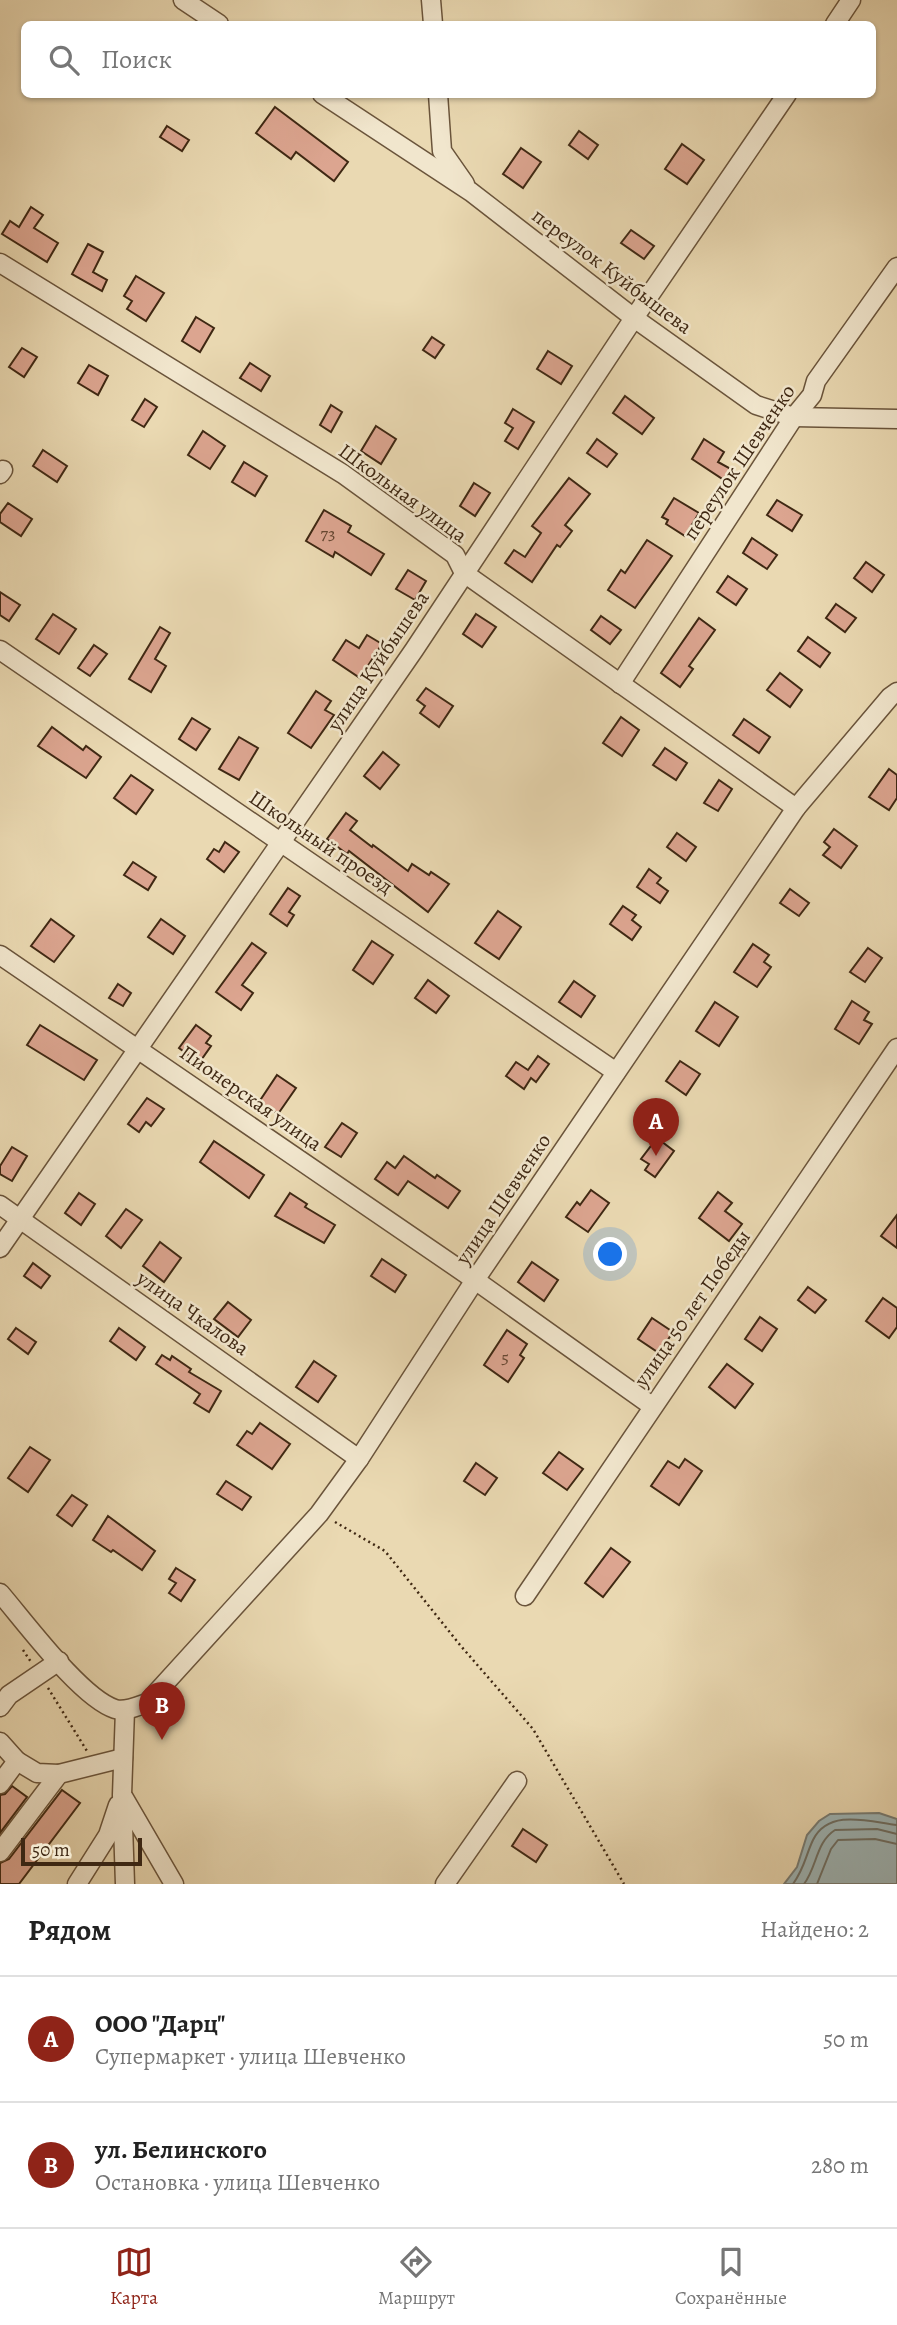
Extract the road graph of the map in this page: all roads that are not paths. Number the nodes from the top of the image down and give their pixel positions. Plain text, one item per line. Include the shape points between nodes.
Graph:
1 (183, 0) edge
2 (431, 0) edge
3 (851, 0) edge
4 (214, 21) edge
5 (433, 21) edge
6 (837, 21) edge
7 (328, 98) edge
8 (438, 98) edge
9 (784, 98) edge
10 (471, 192) junction
11 (0, 263) edge
12 (897, 267) edge
13 (634, 318) junction
14 (794, 417) junction
15 (897, 419) edge
16 (464, 573) junction
17 (0, 650) edge
18 (620, 684) junction
19 (897, 692) edge
20 (796, 808) junction
21 (280, 842) junction
22 (0, 955) edge
23 (138, 1048) junction
24 (897, 1048) edge
25 (616, 1072) junction
26 (0, 1205) edge
27 (21, 1219) junction
28 (0, 1248) edge
29 (475, 1280) junction
30 (652, 1406) junction
31 (359, 1459) junction
32 (0, 1593) edge
33 (524, 1596) dead end
34 (59, 1661) junction
35 (0, 1707) edge
36 (125, 1710) junction
37 (0, 1742) edge
38 (123, 1758) junction
39 (17, 1761) junction
40 (59, 1774) junction
41 (517, 1781) dead end
42 (0, 1784) edge
43 (122, 1795) junction
44 (0, 1852) edge
45 (77, 1884) edge
46 (125, 1884) edge
47 (174, 1884) edge
48 (444, 1884) edge

1 - 4 street
2 - 5 street
3 - 6 street
7 - 10 street, переулок Куйбышева
8 - 10 street via 442,151
9 - 13 street, улица Куйбышева
10 - 13 street, переулок Куйбышева
11 - 16 street, Школьная улица via 343,474 455,555
12 - 14 street, переулок Шевченко
13 - 14 street, переулок Куйбышева via 756,405
13 - 16 street, улица Куйбышева
14 - 15 street, переулок Куйбышева
14 - 18 street, переулок Шевченко
16 - 18 street, Школьная улица
16 - 21 street, улица Куйбышева
17 - 21 street, Школьный проезд
18 - 20 street, Школьная улица
19 - 20 street, улица Шевченко
20 - 25 street, улица Шевченко
21 - 23 street, улица Куйбышева
21 - 25 street, Школьный проезд
22 - 23 street, Пионерская улица
23 - 27 street, улица Куйбышева
23 - 29 street, Пионерская улица
24 - 30 street, улица 50 лет Победы
25 - 29 street, улица Шевченко
26 - 27 street, улица Чкалова
27 - 28 street, улица Куйбышева
27 - 31 street, улица Чкалова
29 - 30 street, Пионерская улица
29 - 31 street, улица Шевченко
30 - 33 street, улица 50 лет Победы
31 - 36 street, улица Шевченко via 319,1514 147,1703
32 - 34 street
34 - 35 street via 9,1695
34 - 36 street via 83,1689 115,1709
36 - 38 street
37 - 39 street
38 - 40 street
38 - 43 street
39 - 40 street via 37,1773
39 - 42 street
40 - 44 street
41 - 48 street
43 - 45 street via 108,1835
43 - 46 street
43 - 47 street

